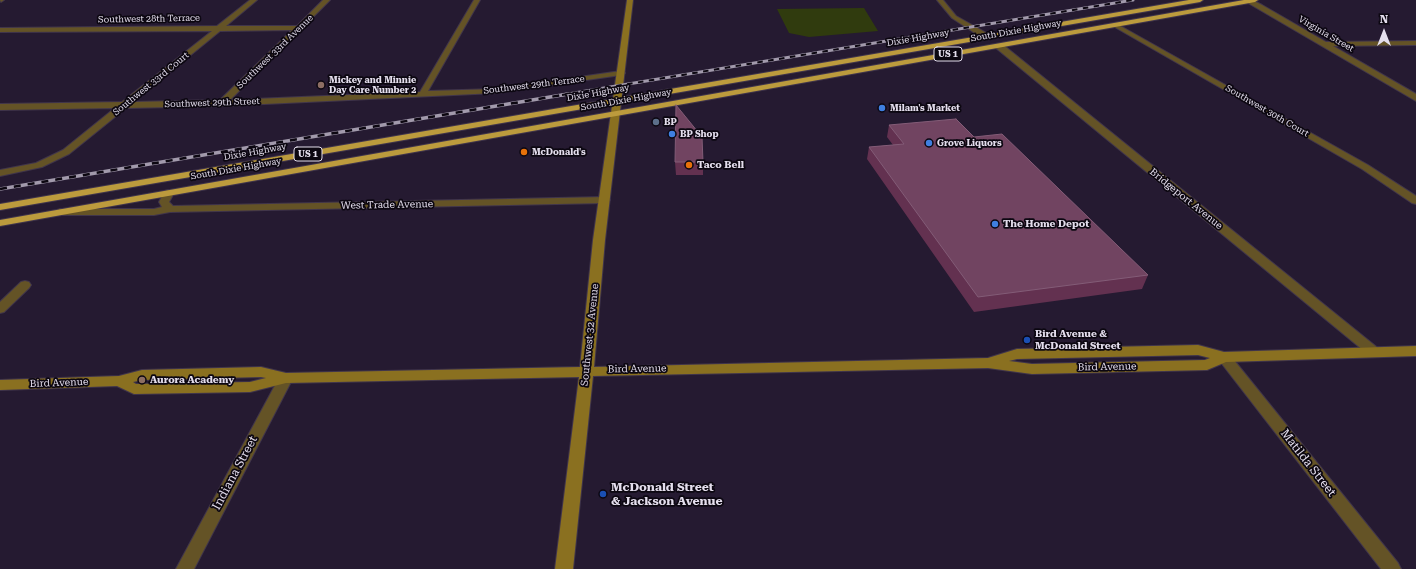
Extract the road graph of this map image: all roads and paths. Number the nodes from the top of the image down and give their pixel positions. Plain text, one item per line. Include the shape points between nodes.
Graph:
1 (254, 0) edge
2 (327, 0) edge
3 (477, 0) edge
4 (630, 0) edge
5 (940, 0) edge
6 (1200, 0) edge
7 (1250, 0) edge
8 (1115, 25) junction
9 (220, 28) junction
10 (299, 28) junction
11 (0, 30) edge
12 (987, 37) junction
13 (1416, 43) edge
14 (1324, 44) junction
15 (999, 46) junction
16 (621, 73) junction
17 (423, 93) junction
18 (1416, 98) edge
19 (616, 101) junction
20 (222, 103) junction
21 (124, 105) junction
22 (0, 107) edge
23 (615, 113) junction
24 (0, 173) edge
25 (169, 193) junction
26 (605, 200) junction
27 (1416, 201) edge
28 (0, 207) edge
29 (170, 209) junction
30 (58, 212) junction
31 (0, 223) edge
32 (25, 285) dead end
33 (0, 309) edge
34 (1416, 351) edge
35 (1374, 352) junction
36 (1224, 357) junction
37 (586, 370) junction
38 (286, 378) junction
39 (0, 385) edge
40 (185, 569) edge
41 (564, 569) edge
42 (1392, 569) edge

1 - 9 street, Southwest 33rd Court
2 - 10 street, Southwest 33rd Avenue
3 - 17 street
4 - 16 street, Southwest 32 Avenue
5 - 12 street via 954,17
6 - 12 highway, Dixie Highway / US 1
7 - 8 highway, South Dixie Highway / US 1
7 - 14 street, Virginia Street
8 - 15 highway, South Dixie Highway / US 1
8 - 27 street, Southwest 30th Court via 1365,166
9 - 10 street, Southwest 28th Terrace
9 - 11 street, Southwest 28th Terrace
9 - 21 street, Southwest 33rd Court
10 - 20 street, Southwest 33rd Avenue
12 - 19 highway, Dixie Highway / US 1
13 - 14 street
14 - 18 street, Virginia Street
15 - 23 highway, South Dixie Highway / US 1
15 - 35 street, Bridgeport Avenue
16 - 17 street, Southwest 29th Terrace via 511,90
16 - 19 street, Southwest 32 Avenue
17 - 20 street, Southwest 29th Street
19 - 23 street, Southwest 32 Avenue
19 - 28 highway, Dixie Highway / US 1
20 - 21 street, Southwest 29th Street
21 - 22 street, Southwest 29th Street
21 - 24 street, Southwest 33rd Court via 71,148 44,164
23 - 25 highway, South Dixie Highway / US 1
23 - 26 street, Southwest 32 Avenue
25 - 29 street via 164,204
25 - 30 highway, South Dixie Highway / US 1
26 - 29 street, West Trade Avenue
26 - 37 street, Southwest 32 Avenue
29 - 30 street, West Trade Avenue via 154,212
30 - 31 highway, South Dixie Highway / US 1
32 - 33 street
34 - 35 street, Bird Avenue
35 - 36 street, Bird Avenue
36 - 37 street, Bird Avenue via 1207,365 1127,367 1026,369 988,363
36 - 42 street, Matilda Street
37 - 38 street, Bird Avenue
37 - 41 street, Southwest 32 Avenue
38 - 39 street, Bird Avenue via 250,387 134,389 119,381
38 - 40 street, Indiana Street

